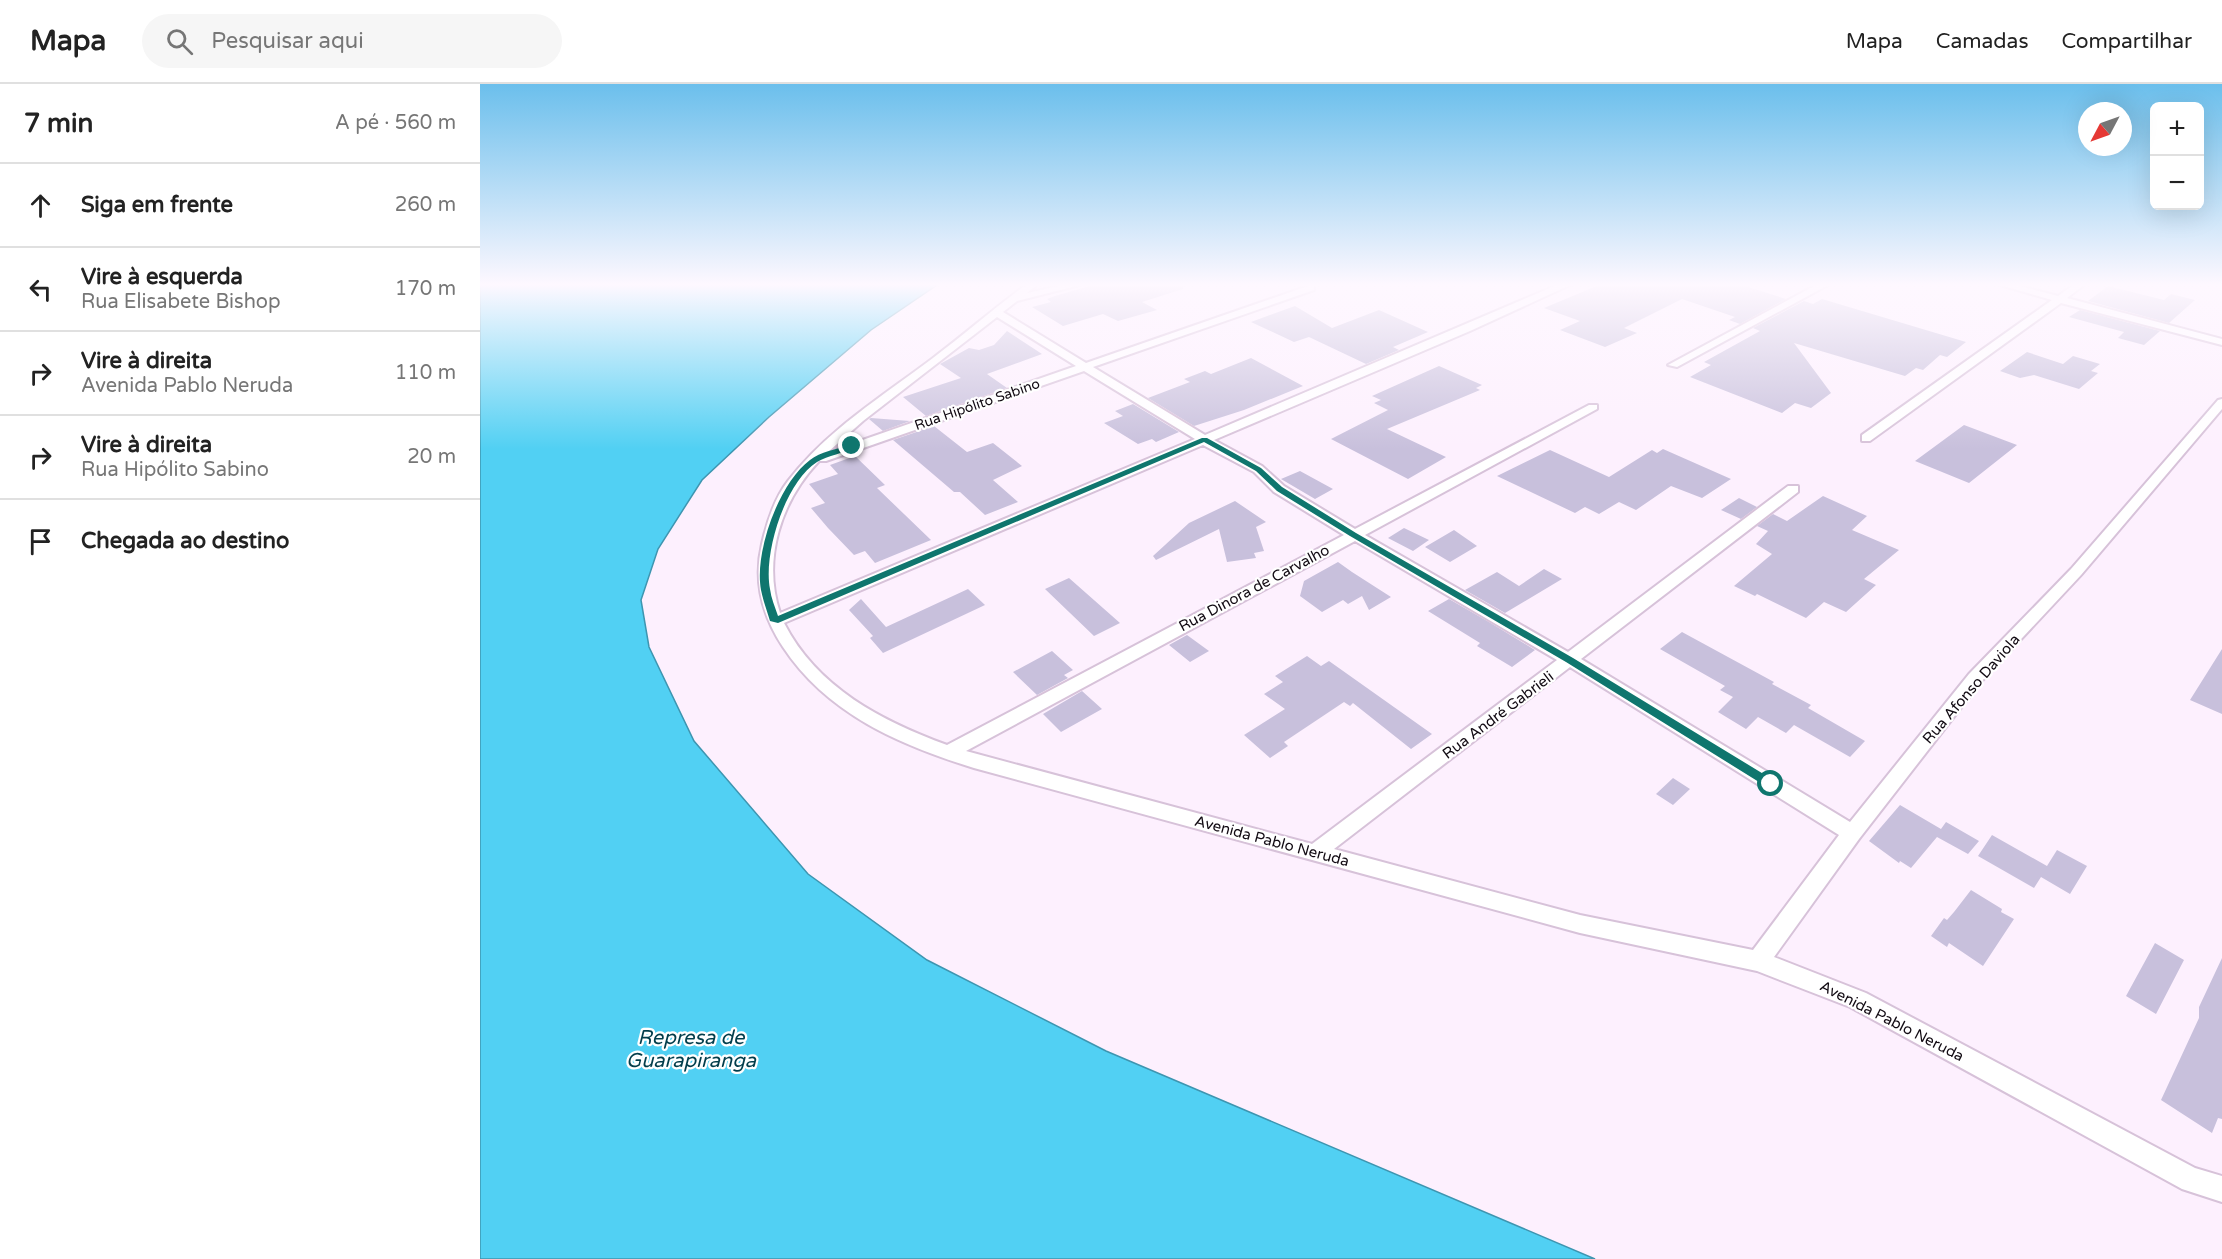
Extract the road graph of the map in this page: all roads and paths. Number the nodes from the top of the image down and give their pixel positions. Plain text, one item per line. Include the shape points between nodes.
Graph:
1 (961, 340) edge
2 (1043, 340) edge
3 (1162, 340) edge
4 (1441, 340) edge
5 (1720, 340) edge
6 (2002, 340) edge
7 (1673, 365) dead end
8 (1087, 366) junction
9 (2222, 402) edge
10 (1593, 407) dead end
11 (1866, 438) dead end
12 (1204, 440) junction
13 (813, 461) junction
14 (1793, 489) dead end
15 (1353, 534) junction
16 (775, 621) junction
17 (1570, 660) junction
18 (948, 753) junction
19 (1852, 833) junction
20 (1316, 852) junction
21 (1758, 961) junction
22 (2220, 1189) edge

1 - 13 street, Avenida Pablo Neruda
2 - 8 street
3 - 8 street, Rua Hipólito Sabino
4 - 12 street
5 - 7 street
6 - 11 street
8 - 12 street
8 - 13 street, Rua Hipólito Sabino
9 - 19 street, Rua Afonso Daviola via 2076,572 1975,678
10 - 15 street, Rua Dinora de Carvalho
12 - 15 street via 1258,469 1280,489
12 - 16 street
13 - 16 street, Avenida Pablo Neruda via 792,485 774,518 765,588
14 - 17 street, Rua André Gabrieli
15 - 17 street
15 - 18 street, Rua Dinora de Carvalho
16 - 18 street, Avenida Pablo Neruda via 799,661 840,701 869,720
17 - 19 street
17 - 20 street, Rua André Gabrieli
18 - 20 street, Avenida Pablo Neruda
19 - 21 street, Rua Afonso Daviola
20 - 21 street, Avenida Pablo Neruda via 1580,924
21 - 22 street, Avenida Pablo Neruda via 1858,1000 2191,1180

